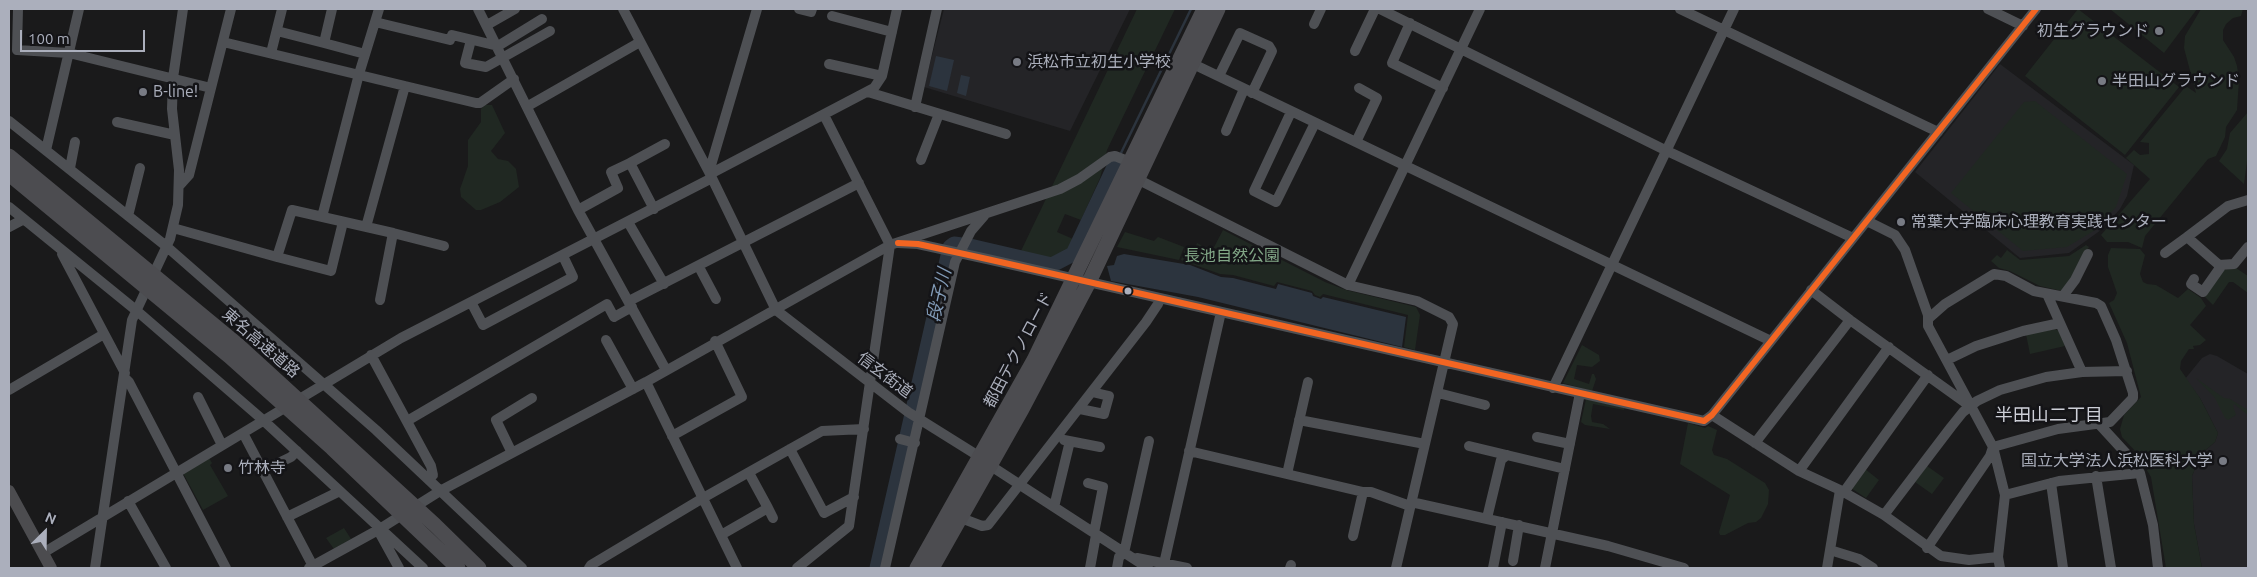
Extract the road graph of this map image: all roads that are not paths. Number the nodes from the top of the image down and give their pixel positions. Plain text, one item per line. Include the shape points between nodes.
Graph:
1 (18, 9) edge
2 (72, 9) edge
3 (79, 9) edge
4 (183, 9) edge
5 (231, 9) edge
6 (282, 9) edge
7 (332, 9) edge
8 (379, 9) edge
9 (478, 9) edge
10 (515, 9) edge
11 (623, 9) edge
12 (757, 9) edge
13 (799, 9) edge
14 (812, 9) edge
15 (897, 9) edge
16 (937, 9) edge
17 (1204, 9) edge
18 (1218, 9) edge
19 (1321, 9) edge
20 (1375, 9) edge
21 (1380, 9) edge
22 (1480, 9) edge
23 (1680, 9) edge
24 (1734, 9) edge
25 (1988, 9) edge
26 (2036, 9) edge
27 (832, 16) dead end
28 (542, 19) dead end
29 (375, 22) junction
30 (1410, 23) junction
31 (1314, 24) dead end
32 (487, 25) junction
33 (2023, 26) junction
34 (1723, 30) junction
35 (277, 31) junction
36 (550, 31) dead end
37 (892, 32) junction
38 (471, 40) junction
39 (223, 42) junction
40 (640, 42) junction
41 (324, 43) junction
42 (498, 46) junction
43 (1461, 48) junction
44 (1355, 51) dead end
45 (68, 53) junction
46 (271, 53) junction
47 (365, 54) junction
48 (504, 58) junction
49 (1192, 63) junction
50 (830, 64) dead end
51 (359, 74) junction
52 (882, 76) junction
53 (1219, 76) junction
54 (173, 78) junction
55 (514, 79) junction
56 (405, 86) junction
57 (211, 88) junction
58 (1359, 88) dead end
59 (1443, 88) junction
60 (1248, 91) junction
61 (868, 92) junction
62 (528, 106) junction
63 (915, 107) junction
64 (1291, 112) junction
65 (939, 114) junction
66 (824, 115) junction
67 (9, 121) edge
68 (116, 122) dead end
69 (1315, 123) junction
70 (1226, 131) dead end
71 (1938, 132) junction
72 (1006, 134) dead end
73 (175, 135) junction
74 (75, 142) dead end
75 (1356, 142) junction
76 (665, 144) dead end
77 (46, 150) junction
78 (1666, 150) junction
79 (9, 156) edge
80 (1123, 159) junction
81 (921, 160) dead end
82 (630, 163) junction
83 (1405, 165) junction
84 (70, 168) junction
85 (140, 168) dead end
86 (9, 174) edge
87 (710, 175) junction
88 (1137, 179) junction
89 (859, 183) junction
90 (180, 185) junction
91 (2248, 200) edge
92 (9, 207) edge
93 (654, 209) junction
94 (578, 210) junction
95 (986, 214) junction
96 (128, 216) junction
97 (322, 217) junction
98 (24, 219) junction
99 (1866, 221) junction
100 (343, 222) junction
101 (628, 222) junction
102 (366, 226) junction
103 (9, 228) edge
104 (173, 228) junction
105 (393, 233) junction
106 (2187, 237) junction
107 (1853, 238) junction
108 (596, 239) junction
109 (744, 244) junction
110 (894, 244) junction
111 (166, 246) junction
112 (444, 246) dead end
113 (2248, 247) edge
114 (60, 248) junction
115 (956, 249) junction
116 (2165, 253) dead end
117 (2088, 254) dead end
118 (563, 256) junction
119 (277, 257) junction
120 (1612, 264) junction
121 (2222, 266) junction
122 (699, 267) junction
123 (2194, 279) dead end
124 (1082, 281) junction
125 (664, 284) junction
126 (1348, 285) junction
127 (1811, 290) junction
128 (2048, 294) junction
129 (2063, 296) junction
130 (716, 299) dead end
131 (1159, 299) junction
132 (380, 300) dead end
133 (471, 302) junction
134 (630, 304) junction
135 (138, 309) junction
136 (776, 310) junction
137 (1221, 312) junction
138 (1928, 318) junction
139 (1850, 320) junction
140 (2060, 323) junction
141 (104, 334) junction
142 (606, 340) dead end
143 (716, 341) junction
144 (1771, 341) junction
145 (1889, 347) junction
146 (371, 356) junction
147 (1947, 360) junction
148 (1445, 362) junction
149 (666, 370) junction
150 (2127, 371) junction
151 (2082, 372) junction
152 (124, 375) junction
153 (1928, 375) junction
154 (646, 382) junction
155 (1308, 382) dead end
156 (320, 385) junction
157 (871, 385) junction
158 (1553, 388) junction
159 (633, 389) junction
160 (9, 390) edge
161 (1092, 392) junction
162 (1438, 393) junction
163 (1580, 394) junction
164 (198, 397) dead end
165 (532, 398) dead end
166 (1486, 405) dead end
167 (1970, 406) junction
168 (1080, 408) junction
169 (1712, 415) junction
170 (915, 416) junction
171 (265, 419) junction
172 (1299, 420) junction
173 (406, 421) junction
174 (2099, 424) junction
175 (864, 429) junction
176 (243, 433) junction
177 (672, 436) junction
178 (1537, 437) dead end
179 (1056, 438) junction
180 (1070, 441) junction
181 (1149, 441) dead end
182 (1756, 443) junction
183 (1425, 444) junction
184 (1570, 444) junction
185 (222, 445) junction
186 (1469, 446) dead end
187 (1100, 447) dead end
188 (1993, 447) junction
189 (790, 449) junction
190 (297, 451) junction
191 (1189, 451) junction
192 (512, 453) junction
193 (1507, 455) junction
194 (985, 462) junction
195 (1565, 469) junction
196 (264, 470) junction
197 (1800, 471) junction
198 (175, 473) junction
199 (749, 473) junction
200 (2140, 473) junction
201 (1287, 474) junction
202 (2096, 476) junction
203 (428, 478) junction
204 (1088, 483) dead end
205 (2051, 483) junction
206 (1021, 484) junction
207 (9, 491) edge
208 (340, 491) junction
209 (1842, 491) junction
210 (1363, 492) junction
211 (438, 493) junction
212 (2005, 495) junction
213 (854, 497) junction
214 (703, 498) junction
215 (128, 501) junction
216 (1411, 504) junction
217 (1054, 507) junction
218 (768, 508) junction
219 (1884, 515) junction
220 (101, 516) junction
221 (288, 517) junction
222 (773, 518) dead end
223 (961, 518) junction
224 (1487, 518) junction
225 (1502, 522) junction
226 (1519, 525) junction
227 (379, 529) junction
228 (1552, 532) junction
229 (1095, 534) junction
230 (721, 535) junction
231 (1353, 536) dead end
232 (1927, 548) junction
233 (1830, 550) junction
234 (43, 553) junction
235 (1128, 554) junction
236 (1998, 557) junction
237 (1513, 562) dead end
238 (1163, 566) edge
239 (1678, 567) edge
240 (51, 568) edge
241 (95, 568) edge
242 (166, 568) edge
243 (226, 568) edge
244 (312, 568) edge
245 (399, 568) edge
246 (423, 568) edge
247 (458, 568) edge
248 (478, 568) edge
249 (522, 568) edge
250 (589, 568) edge
251 (737, 568) edge
252 (797, 568) edge
253 (885, 568) edge
254 (917, 568) edge
255 (932, 568) edge
256 (1090, 568) edge
257 (1117, 568) edge
258 (1148, 568) edge
259 (1187, 568) edge
260 (1396, 568) edge
261 (1493, 568) edge
262 (1545, 568) edge
263 (1827, 568) edge
264 (1873, 568) edge
265 (2000, 568) edge
266 (2063, 568) edge
267 (2111, 568) edge
268 (2158, 568) edge

1 - 45 street via 17,50
2 - 3 street
3 - 45 street
4 - 54 street
5 - 39 street
6 - 35 street
7 - 41 street
8 - 29 street
9 - 32 street
10 - 32 street
11 - 40 street
12 - 87 street
13 - 14 street via 811,12
15 - 37 street
16 - 63 street
17 - 80 highway, 都田テクノロード
18 - 49 highway, 都田テクノロード
19 - 31 street
20 - 44 street
21 - 30 street
22 - 43 street
23 - 34 street
24 - 34 street
25 - 33 street
26 - 33 street
27 - 37 street
28 - 42 street
29 - 38 street via 450,40 452,35
29 - 47 street
30 - 43 street
30 - 59 street via 1392,63
32 - 42 street
33 - 71 street
34 - 71 street
34 - 78 street
35 - 41 street
35 - 46 street
36 - 48 street
37 - 52 street
38 - 42 street
38 - 48 street via 466,63 486,67
39 - 46 street
39 - 57 street
40 - 62 street
40 - 87 street
41 - 47 street
42 - 48 street
43 - 59 street
43 - 78 street
45 - 54 street
45 - 77 street
46 - 51 street
47 - 51 street
48 - 55 street
49 - 53 street
49 - 88 highway, 都田テクノロード
50 - 52 street
51 - 56 street
51 - 97 street
52 - 61 street
53 - 60 street
53 - 60 street via 1240,33 1269,46 1272,51
54 - 57 street
54 - 73 street
55 - 56 street via 480,103
55 - 62 street
56 - 102 street
57 - 90 street via 190,175
58 - 75 street via 1377,98
59 - 83 street
60 - 64 street
60 - 70 street
61 - 63 street
61 - 66 street
62 - 94 street
63 - 65 street
64 - 69 street
64 - 69 street via 1254,191 1276,202
65 - 72 street
65 - 81 street
66 - 87 street
66 - 89 street
67 - 77 street
68 - 73 street
69 - 75 street
71 - 99 street
73 - 90 street
74 - 84 street
75 - 83 street
76 - 82 street
77 - 84 street
78 - 107 street
78 - 120 street
79 - 248 highway, 東名高速道路 via 238,345
80 - 95 street via 1108,158 1069,186
80 - 124 highway, 都田テクノロード
82 - 93 street
82 - 94 street via 611,172 618,188
83 - 120 street
83 - 126 street
84 - 96 street
85 - 96 street
86 - 247 highway, 東名高速道路 via 228,356 332,448
87 - 93 street
87 - 109 street
88 - 124 highway, 都田テクノロード
88 - 126 street
89 - 109 street
89 - 110 street
90 - 104 street
91 - 106 street via 2228,206
92 - 98 street
93 - 101 street
94 - 108 street
95 - 110 street
95 - 115 street
96 - 111 street
97 - 100 street
97 - 119 street via 292,210
98 - 103 street
98 - 114 street
99 - 107 street
99 - 138 street via 1898,239 1912,266
100 - 102 street
100 - 119 street via 332,271
101 - 108 street
101 - 125 street
102 - 105 street
104 - 111 street
104 - 119 street
105 - 112 street
105 - 132 street
106 - 116 street
106 - 121 street
107 - 127 street
108 - 118 street
108 - 134 street
109 - 122 street
109 - 136 street
110 - 115 street
110 - 136 street
110 - 157 street
111 - 135 street
111 - 156 street
113 - 121 street via 2234,264
114 - 135 street
114 - 141 street
115 - 124 street
115 - 170 street
117 - 129 street
118 - 133 street
118 - 133 street via 573,276 483,325
120 - 144 street
120 - 158 street
121 - 123 street via 2203,292 2191,284
122 - 125 street
122 - 130 street
124 - 131 street
124 - 194 highway, 都田テクノロード via 1034,360
125 - 134 street
126 - 148 street via 1413,299 1449,317 1453,324
127 - 139 street
127 - 144 street
128 - 129 street
128 - 138 street via 1994,274
128 - 140 street
129 - 150 street via 2101,306
131 - 137 street
131 - 161 street via 1146,322
133 - 146 street
134 - 149 street
134 - 173 street via 614,318 607,304
135 - 152 street via 132,320
135 - 171 street
136 - 143 street
136 - 157 street, 信玄街道
137 - 148 street
137 - 191 street
138 - 147 street via 1928,326
139 - 145 street
139 - 182 street
140 - 147 street via 1976,346
140 - 151 street
141 - 152 street
141 - 160 street
142 - 159 street
143 - 149 street
143 - 177 street via 742,397
144 - 169 street
145 - 153 street
145 - 197 street
146 - 156 street
146 - 173 street
147 - 167 street
148 - 158 street
148 - 162 street
149 - 154 street
150 - 151 street
150 - 174 street via 2133,398 2110,422
151 - 167 street via 2022,383
152 - 198 street
152 - 220 street
153 - 167 street
153 - 209 street
154 - 159 street
154 - 177 street
155 - 172 street
156 - 171 street
156 - 203 street
157 - 170 street, 信玄街道
157 - 175 street
158 - 163 street
159 - 192 street
161 - 168 street
161 - 168 street via 1109,396 1104,414
162 - 166 street
162 - 183 street
163 - 169 street via 1700,421 1707,421
163 - 184 street
164 - 185 street
165 - 192 street via 496,420
167 - 188 street
167 - 219 street via 1951,426
168 - 179 street
169 - 182 street
170 - 194 street, 信玄街道
170 - 253 street
171 - 176 street
171 - 190 street
172 - 183 street
172 - 201 street
173 - 203 street via 431,466 433,474
174 - 188 street via 2058,429
174 - 200 street
175 - 189 street via 822,431
175 - 213 street
176 - 185 street
176 - 196 street
177 - 214 street
178 - 184 street
179 - 180 street
179 - 206 street
180 - 187 street
180 - 217 street
181 - 235 street
182 - 197 street
183 - 216 street
184 - 195 street
185 - 198 street
186 - 193 street
188 - 212 street
188 - 232 street
189 - 199 street
189 - 213 street via 824,513
190 - 196 street
190 - 208 street
191 - 201 street
191 - 238 street
192 - 211 street
193 - 195 street
193 - 224 street via 1501,460
194 - 206 street, 信玄街道
194 - 223 highway, 都田テクノロード
194 - 254 highway, 都田テクノロード
195 - 228 street
196 - 221 street
197 - 209 street
198 - 215 street
198 - 243 street
199 - 214 street
199 - 218 street
200 - 202 street
200 - 268 street via 2153,525
201 - 210 street
202 - 205 street
202 - 267 street
203 - 211 street
204 - 229 street via 1103,486
205 - 212 street
205 - 266 street
206 - 217 street, 信玄街道
206 - 223 street via 988,525
207 - 234 main road
208 - 221 street
208 - 227 street
209 - 219 street
209 - 233 street
210 - 216 street
210 - 231 street
211 - 227 street
211 - 249 street
212 - 236 street
213 - 252 street via 849,526
214 - 230 street
214 - 250 street
215 - 220 street
215 - 242 street
216 - 224 street
216 - 260 street
217 - 229 street, 信玄街道
218 - 222 street
218 - 230 street
219 - 232 street
220 - 234 street
220 - 241 street
221 - 244 street
223 - 255 highway, 都田テクノロード
224 - 225 street
225 - 226 street
225 - 261 street
226 - 228 street
226 - 237 street
227 - 244 street
227 - 245 street
227 - 246 street
228 - 239 street
228 - 262 street
229 - 235 street, 信玄街道
229 - 256 street
230 - 251 street
232 - 236 street via 1954,560
233 - 263 street
233 - 264 street via 1859,559
234 - 240 main road
235 - 238 street
235 - 257 street via 1119,557
235 - 258 street, 信玄街道
236 - 265 street
238 - 259 street

